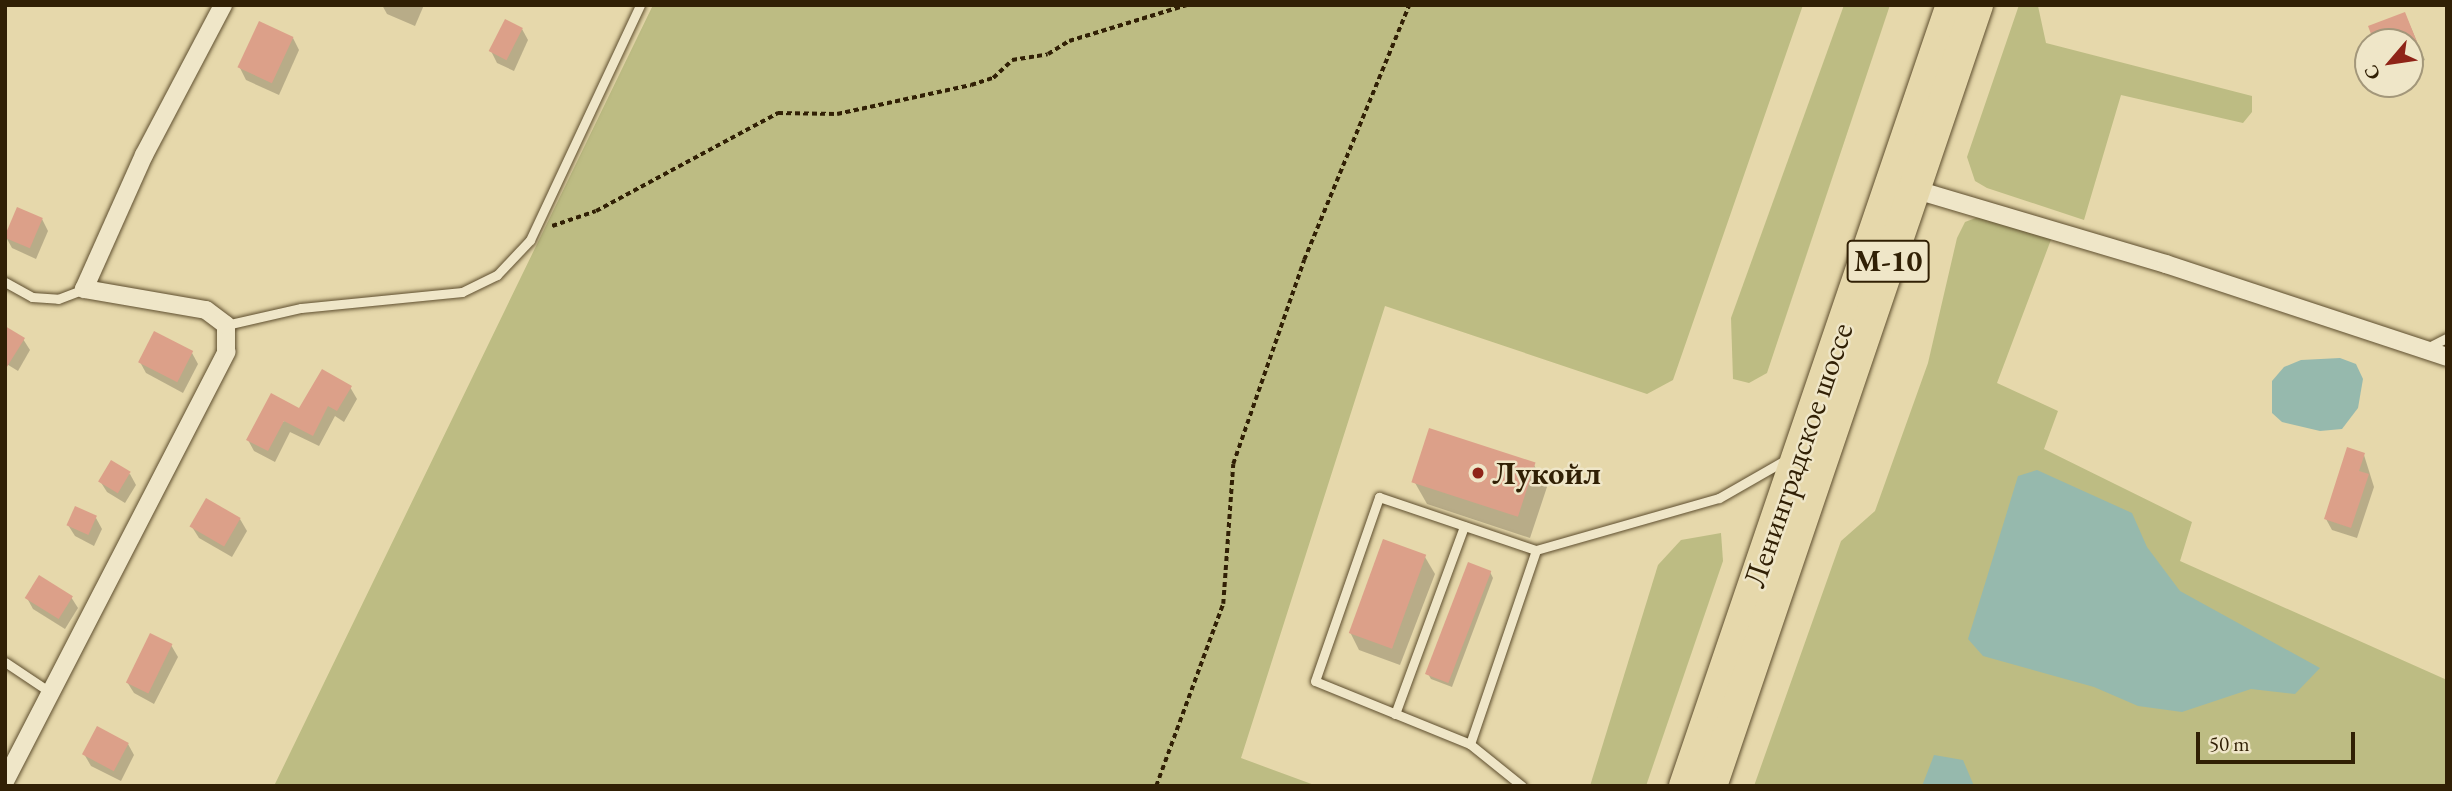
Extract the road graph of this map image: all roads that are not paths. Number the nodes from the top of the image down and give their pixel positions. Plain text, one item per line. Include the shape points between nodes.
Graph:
1 (223, 5) edge
2 (640, 5) edge
3 (1952, 5) edge
4 (1977, 5) edge
5 (1913, 188) junction
6 (5, 282) edge
7 (84, 289) junction
8 (226, 325) junction
9 (2447, 338) edge
10 (2424, 350) junction
11 (2447, 358) edge
12 (1800, 450) junction
13 (1464, 526) junction
14 (1536, 550) junction
15 (5, 662) edge
16 (53, 694) junction
17 (1395, 714) junction
18 (1470, 744) junction
19 (5, 781) edge
20 (1522, 786) edge
21 (1685, 786) edge
22 (1711, 786) edge

1 - 7 street via 144,155
2 - 8 lane via 536,228 497,275 462,292 301,308
3 - 12 highway, Ленинградское шоссе / М-10
4 - 5 highway, Ленинградское шоссе / М-10
5 - 10 street via 2166,264
5 - 22 highway, Ленинградское шоссе / М-10
6 - 7 lane via 32,297 58,299
7 - 8 street via 206,310
8 - 16 street via 226,352
9 - 10 lane
10 - 11 street
12 - 14 lane via 1718,498
12 - 21 highway, Ленинградское шоссе / М-10
13 - 14 lane
13 - 17 lane
13 - 17 lane via 1379,497 1315,681
14 - 18 lane
15 - 16 lane
16 - 19 street
17 - 18 lane
18 - 20 lane

